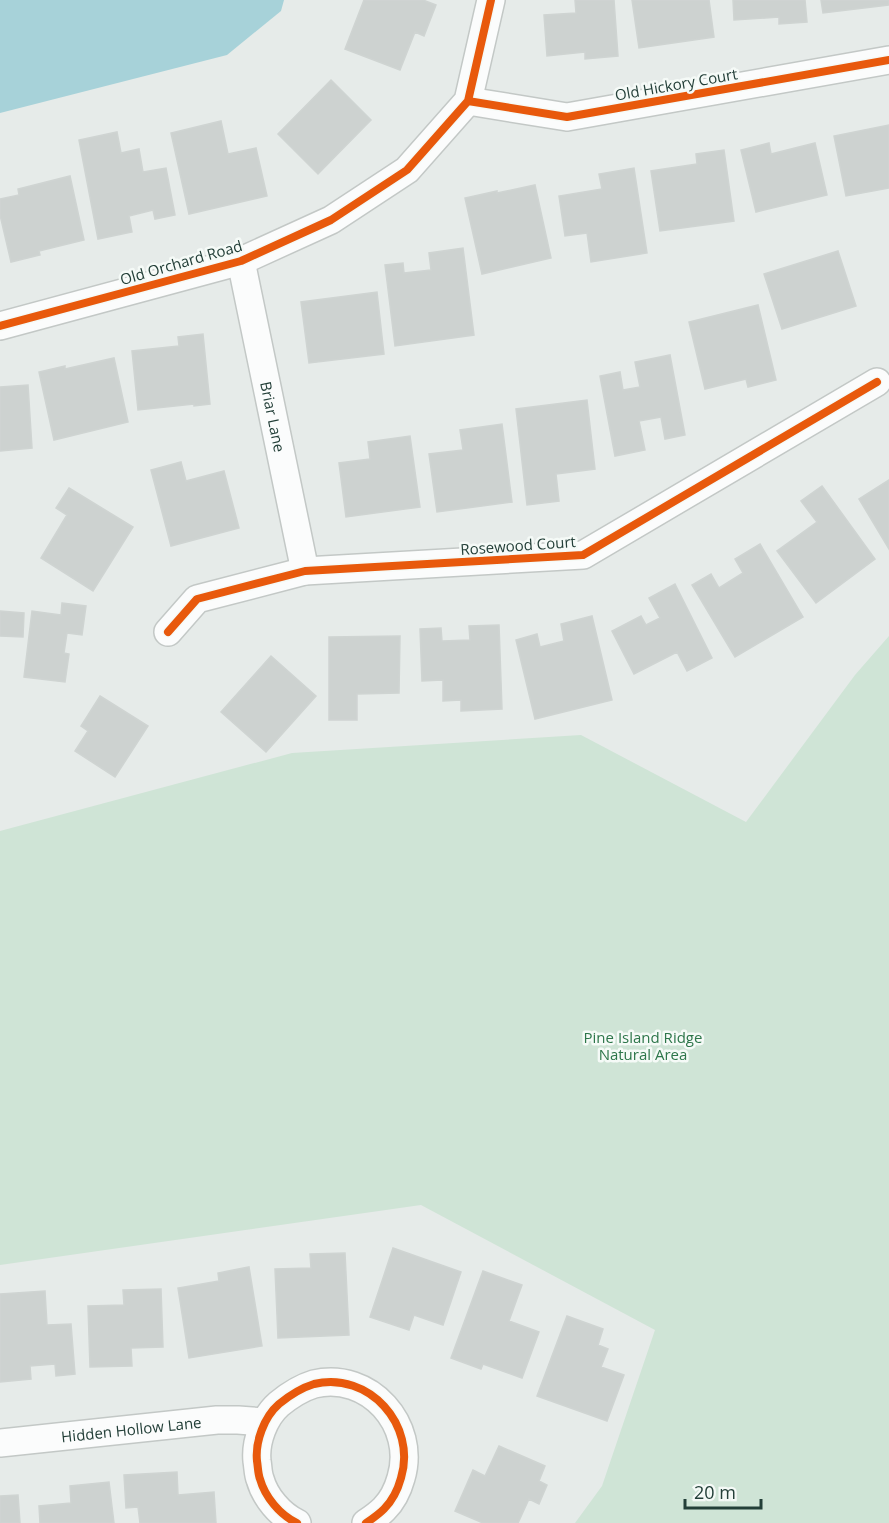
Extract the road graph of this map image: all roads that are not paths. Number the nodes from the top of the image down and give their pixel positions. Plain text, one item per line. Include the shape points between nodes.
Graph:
1 (491, 0) edge
2 (889, 60) edge
3 (468, 101) junction
4 (241, 261) junction
5 (0, 326) edge
6 (877, 382) dead end
7 (305, 572) junction
8 (168, 632) dead end
9 (264, 1422) junction
10 (0, 1443) edge
11 (297, 1523) edge
12 (366, 1523) edge

1 - 3 street, Old Orchard Road
2 - 3 street, Old Hickory Court via 567,117
3 - 4 street, Old Orchard Road via 407,170 331,220
4 - 5 street, Old Orchard Road
4 - 7 street, Briar Lane
6 - 7 street, Rosewood Court via 583,555
7 - 8 street, Rosewood Court via 197,599
9 - 10 street, Hidden Hollow Lane via 217,1420
9 - 11 street via 256,1453 259,1479 271,1502
9 - 12 street via 293,1392 315,1384 339,1382 362,1389 381,1402 396,1420 404,1443 405,1466 398,1489 385,1509

